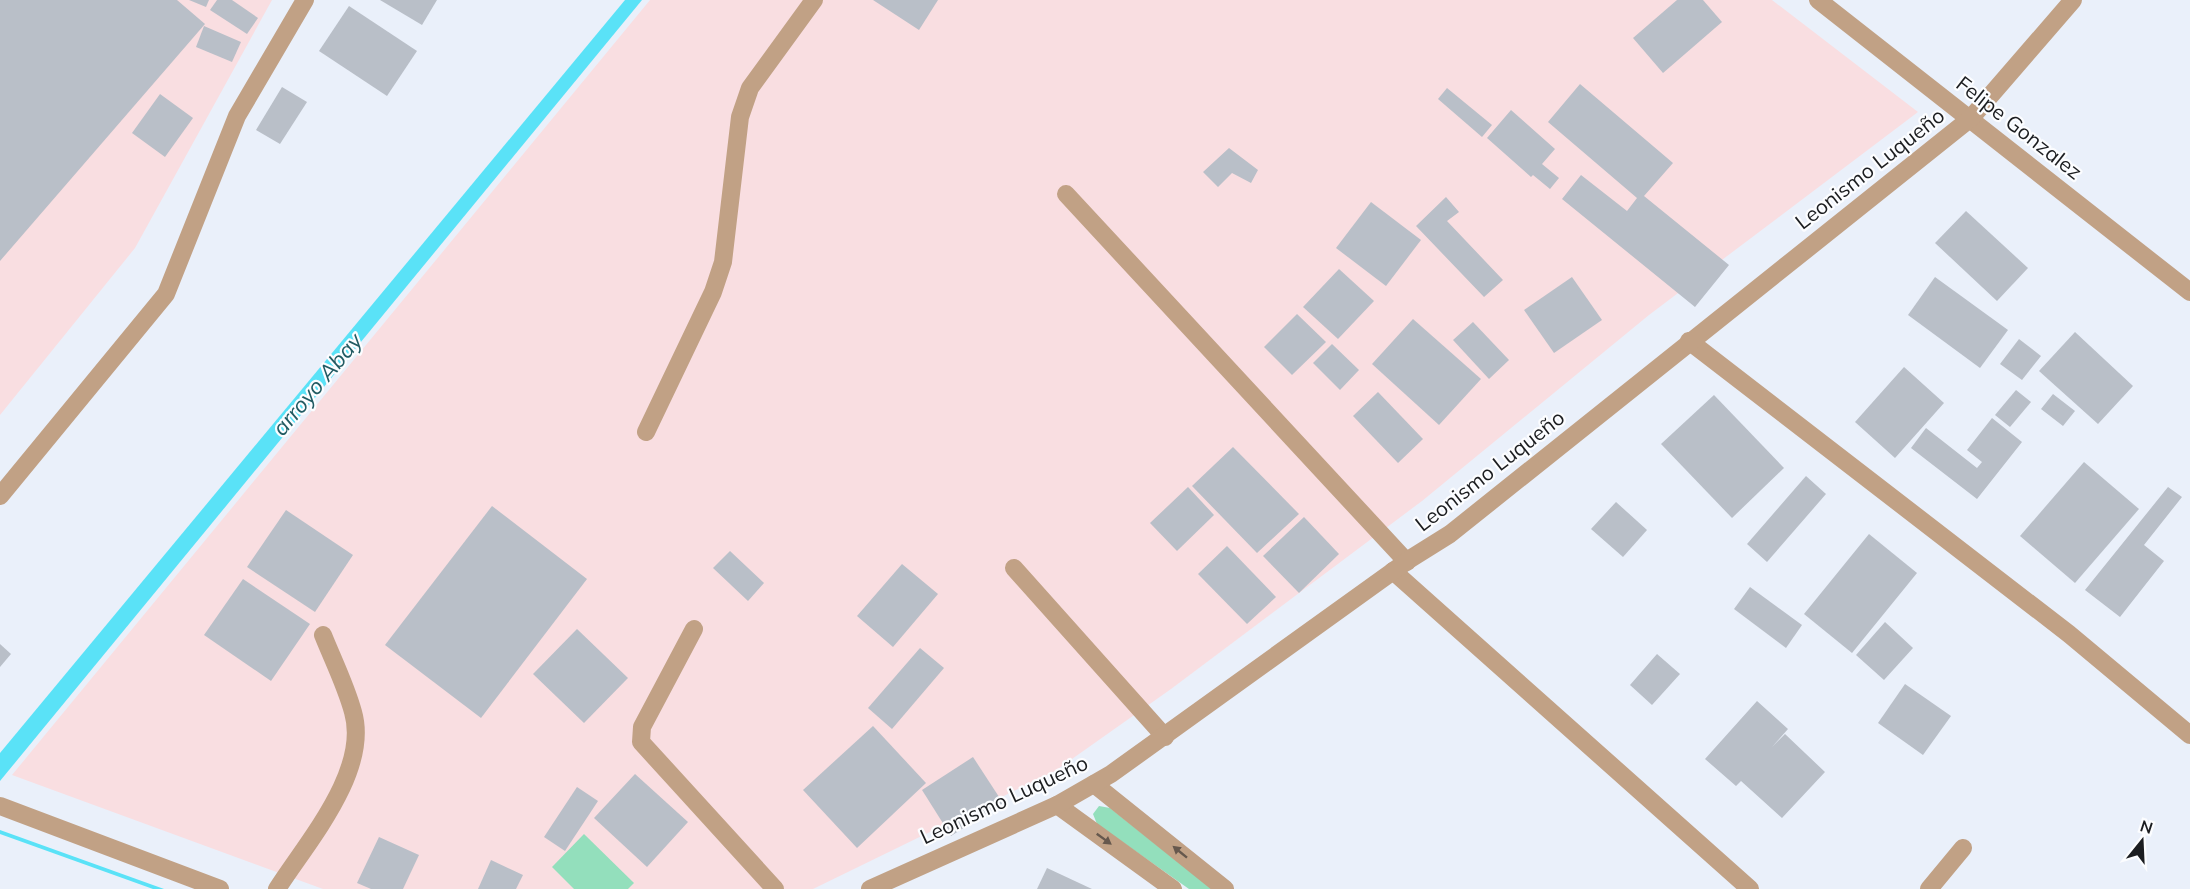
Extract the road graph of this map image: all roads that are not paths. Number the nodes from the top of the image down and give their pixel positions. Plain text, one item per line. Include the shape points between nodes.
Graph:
1 (305, 0) edge
2 (814, 0) edge
3 (1818, 0) edge
4 (2073, 0) edge
5 (1971, 118) junction
6 (1066, 194) dead end
7 (2190, 292) edge
8 (1689, 341) junction
9 (646, 432) dead end
10 (0, 496) edge
11 (1400, 567) junction
12 (1014, 568) dead end
13 (694, 628) dead end
14 (323, 635) dead end
15 (2190, 735) edge
16 (1165, 737) junction
17 (1094, 784) junction
18 (1057, 805) junction
19 (0, 806) edge
20 (1964, 848) dead end
21 (220, 889) edge
22 (277, 889) edge
23 (775, 889) edge
24 (870, 889) edge
25 (1173, 889) edge
26 (1226, 889) edge
27 (1750, 889) edge
28 (1929, 889) edge

1 - 10 street via 237,116 166,294
2 - 9 street via 750,88 740,117 723,262 713,292
3 - 5 street, Felipe Gonzalez
4 - 5 street, Leonismo Luqueño
5 - 7 street, Felipe Gonzalez
5 - 8 street, Leonismo Luqueño
6 - 11 street
8 - 11 street, Leonismo Luqueño via 1450,534
8 - 15 street via 2069,634
11 - 16 street, Leonismo Luqueño
11 - 27 street
12 - 16 street
13 - 23 street via 642,727 641,742
14 - 22 street via 354,713 356,749 337,796
16 - 17 street, Leonismo Luqueño
17 - 18 street, Leonismo Luqueño
26 -> 17 street
18 - 24 street, Leonismo Luqueño
18 -> 25 street
19 - 21 street
20 - 28 street

